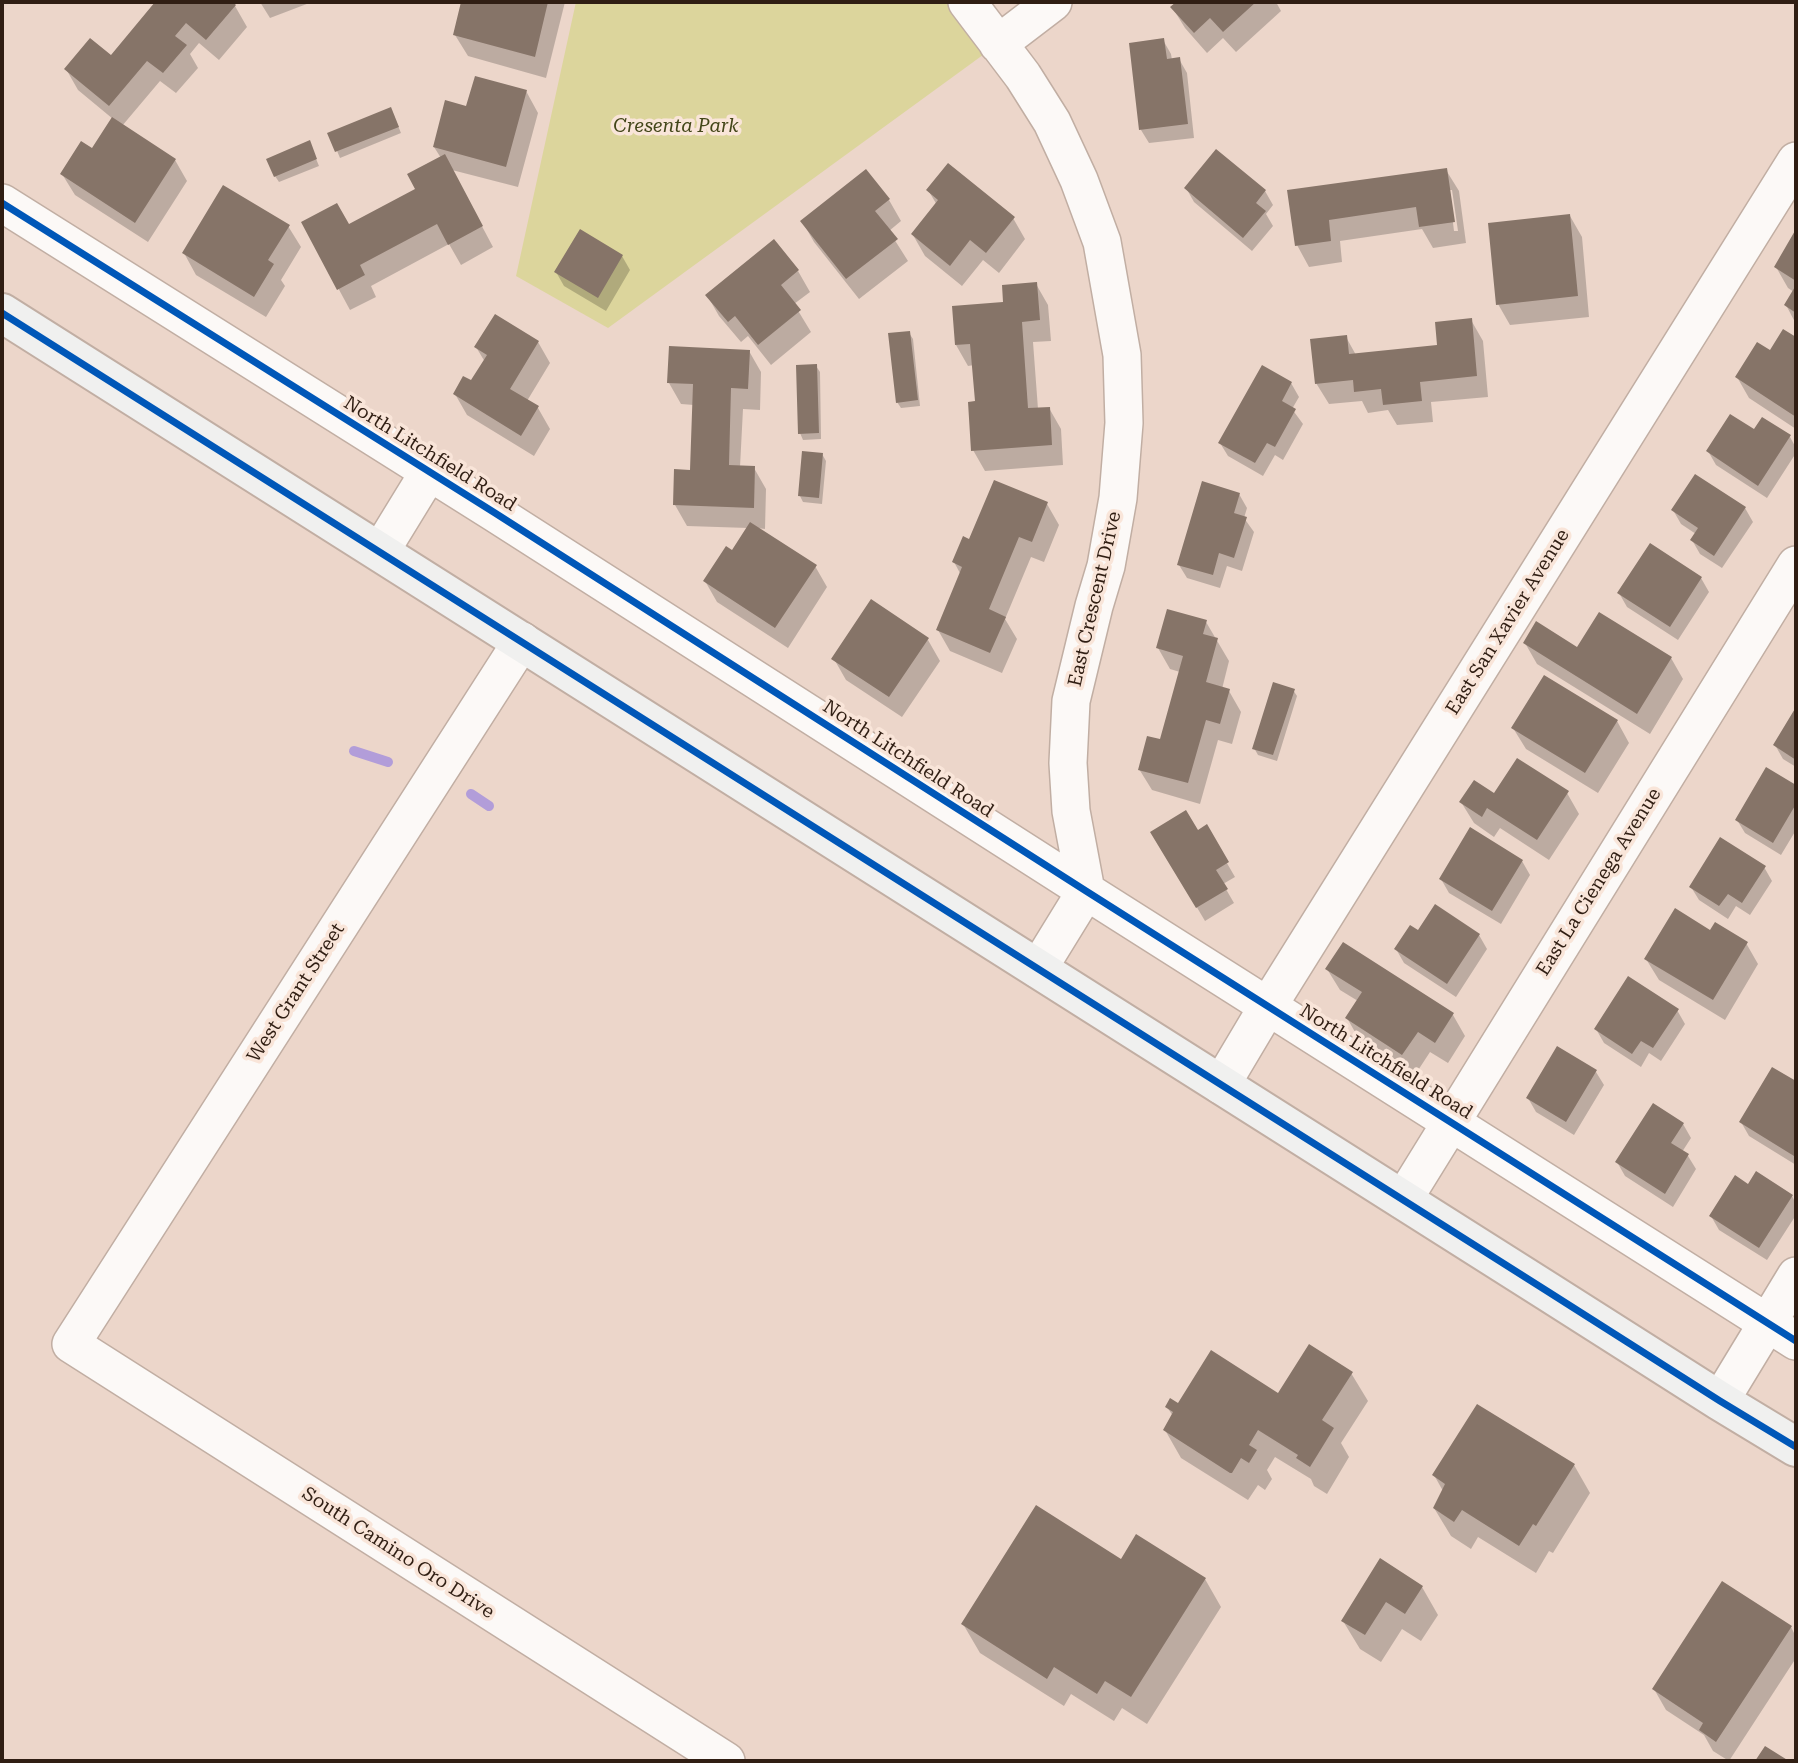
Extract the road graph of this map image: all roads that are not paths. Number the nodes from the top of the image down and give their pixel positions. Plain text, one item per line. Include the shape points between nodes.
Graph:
1 (967, 2) edge
2 (1053, 2) edge
3 (998, 44) junction
4 (1796, 160) edge
5 (2, 203) edge
6 (2, 313) edge
7 (429, 472) junction
8 (380, 552) junction
9 (1796, 565) edge
10 (522, 641) junction
11 (1086, 891) junction
12 (1038, 969) junction
13 (1268, 1006) junction
14 (1221, 1084) junction
15 (1451, 1122) junction
16 (1403, 1200) junction
17 (1796, 1276) edge
18 (1782, 1332) edge
19 (71, 1344) joint
20 (1720, 1401) junction
21 (1796, 1447) edge
22 (726, 1761) edge

1 - 3 street, East Crescent Drive
2 - 3 street
3 - 11 street, East Crescent Drive via 1052,122 1079,180 1102,242 1122,355 1124,423 1118,498 1107,566 1071,701 1071,806
4 - 13 street, East San Xavier Avenue
5 - 7 street, North Litchfield Road
6 - 8 main road
7 - 8 street, North Litchfield Road
7 - 11 street, North Litchfield Road
8 - 10 main road
9 - 15 street, East La Cienega Avenue
10 - 12 main road
10 - 19 street, West Grant Street
11 - 12 street
11 - 13 street, North Litchfield Road
12 - 14 main road
13 - 14 street, East San Xavier Avenue
13 - 15 street, North Litchfield Road
14 - 16 main road
15 - 16 street, East La Cienega Avenue
15 - 18 street, North Litchfield Road
16 - 20 main road
17 - 18 street
18 - 20 street
19 - 22 street, South Camino Oro Drive
20 - 21 main road

